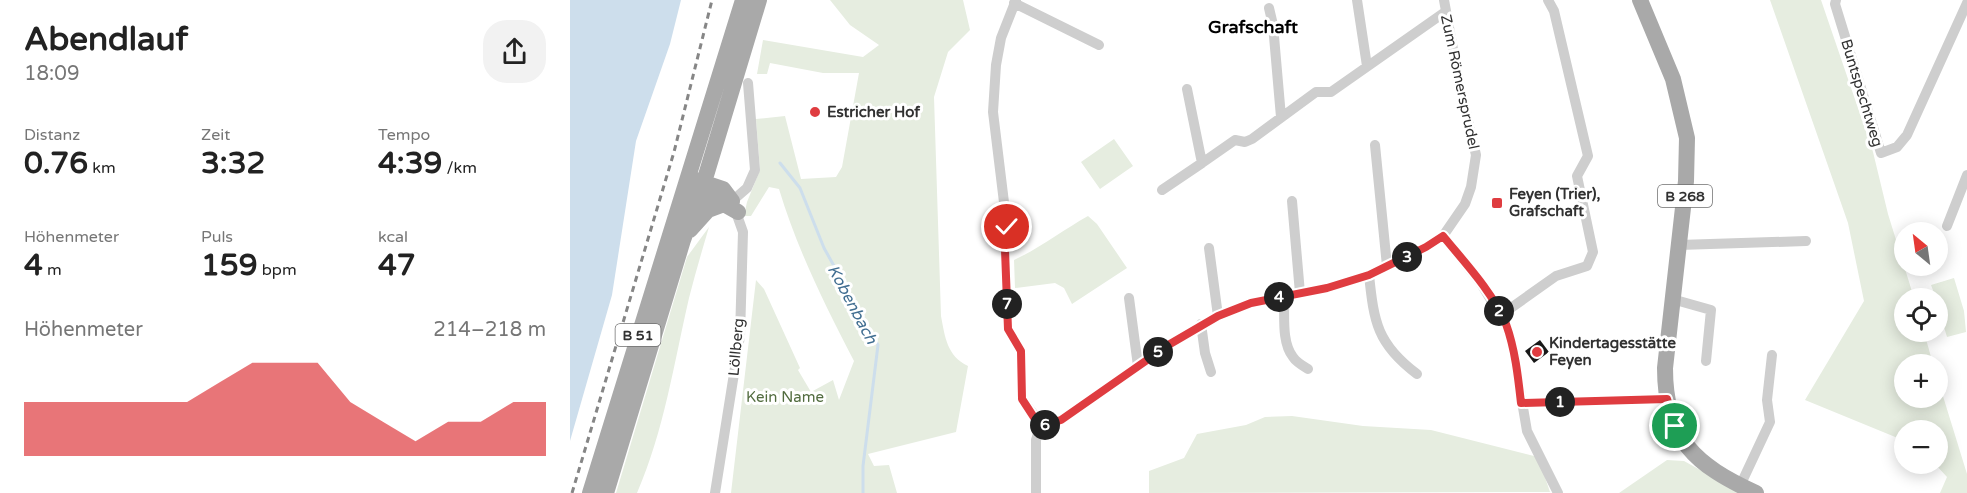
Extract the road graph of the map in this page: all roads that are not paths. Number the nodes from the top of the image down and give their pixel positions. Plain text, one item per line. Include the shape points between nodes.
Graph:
1 (743, 0) edge
2 (759, 0) edge
3 (1357, 0) edge
4 (1444, 0) edge
5 (1548, 0) edge
6 (1640, 0) edge
7 (1836, 0) edge
8 (1015, 1) edge
9 (1967, 3) edge
10 (1269, 8) dead end
11 (1445, 12) junction
12 (1099, 45) dead end
13 (1367, 66) junction
14 (748, 83) dead end
15 (1187, 89) dead end
16 (1281, 117) junction
17 (1375, 146) dead end
18 (1203, 163) junction
19 (1967, 175) edge
20 (698, 184) junction
21 (1162, 190) dead end
22 (1292, 201) dead end
23 (729, 202) junction
24 (1948, 223) edge
25 (1443, 236) junction
26 (682, 240) junction
27 (1806, 241) dead end
28 (1679, 245) junction
29 (1209, 248) dead end
30 (1388, 267) junction
31 (1369, 275) junction
32 (1300, 293) junction
33 (1284, 296) junction
34 (1129, 298) dead end
35 (1672, 299) junction
36 (1501, 315) junction
37 (1218, 316) junction
38 (1201, 324) junction
39 (1772, 355) dead end
40 (1706, 361) dead end
41 (1138, 366) junction
42 (1308, 369) dead end
43 (1211, 372) dead end
44 (1417, 374) dead end
45 (1667, 399) junction
46 (1521, 403) junction
47 (1041, 424) junction
48 (1740, 486) junction
49 (590, 493) edge
50 (606, 493) edge
51 (715, 493) edge
52 (1036, 493) edge
53 (1558, 493) edge
54 (1756, 493) edge

1 - 20 main road, B 51
2 - 20 main road, B 51
3 - 13 street
4 - 11 street, Zum Römersprudel
5 - 36 street via 1554,11 1588,156 1578,176 1593,252 1587,266 1556,276
6 - 28 main road, B 268 via 1673,79 1688,138
7 - 9 street, Buntspechtweg via 1881,153 1898,147 1907,135
8 - 12 street
8 - 47 street via 1001,38 993,111 1007,227 1008,329 1021,351 1022,399
10 - 16 street
11 - 13 street
11 - 25 street, Zum Römersprudel via 1476,155 1465,204
13 - 16 street via 1331,92 1316,92
14 - 23 street via 755,170 747,188
15 - 18 street
16 - 18 street via 1252,139 1235,140
17 - 30 street
18 - 21 street
19 - 24 street
20 - 23 main road
20 - 26 main road, B 51
20 - 49 main road, B 51
22 - 32 street
23 - 26 main road via 703,214
23 - 51 street, Löllberg via 743,247 740,336
25 - 30 street, Zum Römersprudel
25 - 36 street
26 - 50 main road, B 51
27 - 28 street
28 - 35 main road, B 268
29 - 37 street
30 - 31 street, Zum Römersprudel
31 - 32 street, Zum Römersprudel
31 - 44 street via 1375,323 1400,361
32 - 33 street, Zum Römersprudel
33 - 37 street, Zum Römersprudel
33 - 42 street via 1285,334 1290,351
34 - 41 street
35 - 40 street via 1711,309
35 - 45 main road, B 268 via 1665,368
36 - 46 street via 1512,343
37 - 38 street, Zum Römersprudel
38 - 41 street, Zum Römersprudel
38 - 43 street
39 - 48 street via 1767,400 1770,422
41 - 47 street, Zum Römersprudel via 1061,420
45 - 46 street
45 - 48 main road, B 268 via 1675,426 1688,447 1714,472
46 - 53 street via 1527,431
47 - 52 street via 1036,440
48 - 54 main road, B 268

